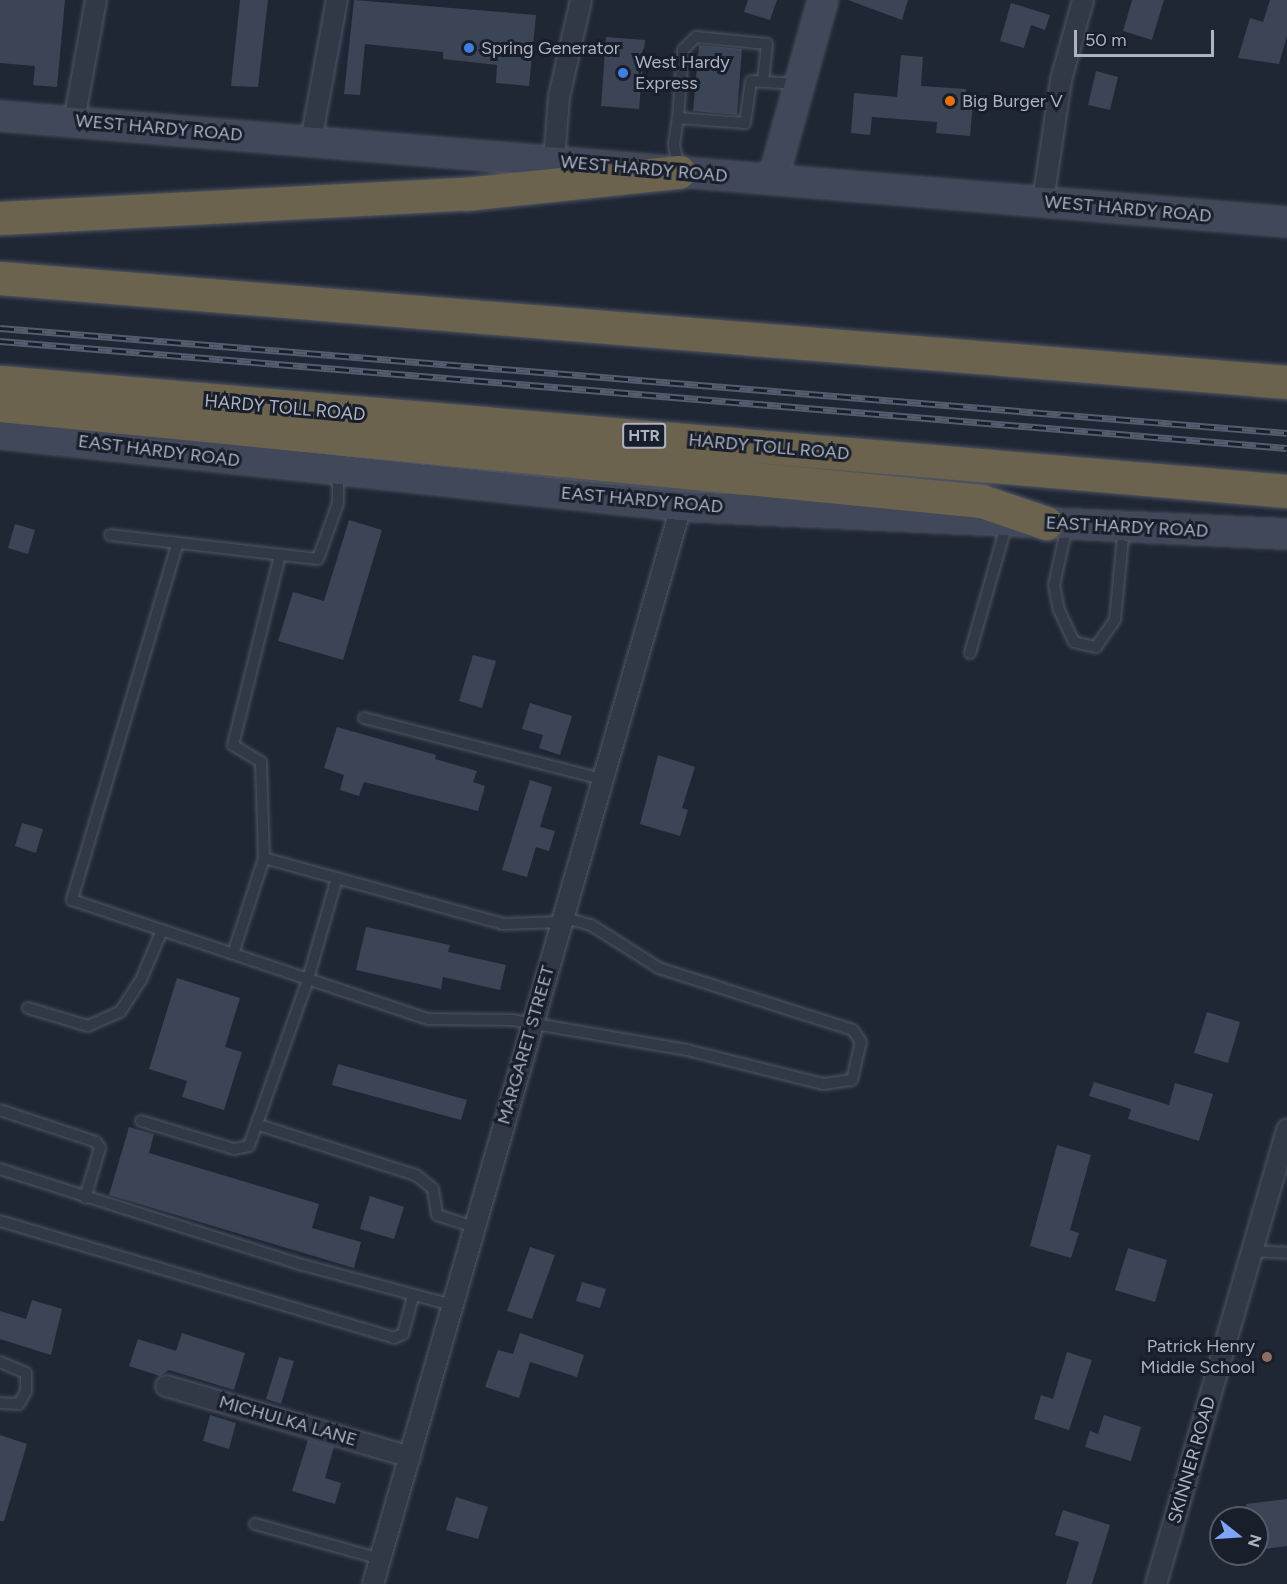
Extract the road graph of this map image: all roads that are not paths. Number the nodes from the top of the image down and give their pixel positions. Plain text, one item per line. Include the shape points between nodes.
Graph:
1 (96, 0) edge
2 (337, 0) edge
3 (581, 0) edge
4 (823, 0) edge
5 (1083, 0) edge
6 (763, 82) junction
7 (799, 84) junction
8 (0, 116) edge
9 (678, 118) junction
10 (74, 121) junction
11 (311, 141) junction
12 (554, 162) junction
13 (679, 172) junction
14 (773, 179) junction
15 (1043, 201) junction
16 (0, 218) edge
17 (1287, 222) edge
18 (0, 278) edge
19 (0, 382) edge
20 (1287, 382) edge
21 (0, 405) edge
22 (0, 434) edge
23 (338, 471) junction
24 (1287, 491) edge
25 (681, 506) junction
26 (1007, 522) junction
27 (1056, 524) junction
28 (1124, 527) junction
29 (1287, 534) edge
30 (110, 535) dead end
31 (177, 545) junction
32 (280, 555) junction
33 (970, 652) dead end
34 (364, 717) dead end
35 (602, 778) junction
36 (264, 858) junction
37 (337, 878) junction
38 (561, 919) junction
39 (162, 930) junction
40 (233, 954) junction
41 (308, 979) junction
42 (28, 1008) dead end
43 (531, 1025) junction
44 (0, 1110) edge
45 (141, 1121) dead end
46 (260, 1125) junction
47 (1287, 1129) edge
48 (0, 1169) edge
49 (85, 1198) junction
50 (0, 1221) edge
51 (474, 1227) junction
52 (1252, 1251) junction
53 (1287, 1254) edge
54 (413, 1297) junction
55 (452, 1305) junction
56 (0, 1362) edge
57 (166, 1386) dead end
58 (0, 1402) edge
59 (410, 1457) junction
60 (255, 1524) dead end
61 (381, 1559) junction
62 (373, 1584) edge
63 (1156, 1584) edge

1 - 10 street
2 - 11 street
3 - 12 street via 559,97
4 - 7 main road
5 - 15 street via 1061,80
6 - 7 lane
6 - 9 lane via 751,81 746,123
6 - 9 lane via 767,44 696,37 683,50
7 - 14 main road
8 - 10 main road, WEST HARDY ROAD
9 - 13 lane via 674,145
10 - 11 main road, WEST HARDY ROAD
11 - 12 main road, WEST HARDY ROAD
12 - 13 main road, WEST HARDY ROAD
13 - 14 main road, WEST HARDY ROAD
13 - 16 highway via 465,194
14 - 15 main road, WEST HARDY ROAD
15 - 17 main road, WEST HARDY ROAD
18 - 20 highway
19 - 24 highway, HARDY TOLL ROAD / HTR
21 - 27 highway via 981,501
22 - 23 main road, EAST HARDY ROAD
23 - 25 main road, EAST HARDY ROAD
23 - 32 lane via 338,503 318,559
25 - 26 main road, EAST HARDY ROAD
25 - 35 street, MARGARET STREET
26 - 27 main road, EAST HARDY ROAD
26 - 33 lane
27 - 28 main road, EAST HARDY ROAD
27 - 28 lane via 1054,585 1059,610 1074,642 1096,647 1115,620
28 - 29 main road, EAST HARDY ROAD
30 - 31 lane
31 - 32 lane
31 - 39 lane via 72,900
32 - 36 lane via 233,745 261,762
34 - 35 lane
35 - 38 street, MARGARET STREET
36 - 37 lane
36 - 40 lane
37 - 38 lane via 502,924
37 - 41 lane
38 - 43 street, MARGARET STREET
38 - 43 lane via 591,925 659,968 853,1030 861,1042 859,1060 852,1080 823,1084 687,1050
39 - 40 lane
39 - 42 lane via 141,980 120,1012 88,1026
40 - 41 lane
41 - 43 lane via 428,1019 512,1020
41 - 46 lane
43 - 51 street, MARGARET STREET
44 - 49 lane via 96,1142 100,1148
45 - 46 lane via 234,1149 249,1146
46 - 51 lane via 416,1176 433,1189 437,1215
47 - 52 street, SKINNER ROAD
48 - 49 lane
49 - 54 lane
50 - 54 lane via 394,1338 403,1334
51 - 55 street, MARGARET STREET
52 - 53 lane
52 - 63 street, SKINNER ROAD
54 - 55 lane
55 - 59 street, MARGARET STREET
56 - 58 lane via 26,1373 26,1391 19,1404
57 - 59 street, MICHULKA LANE
59 - 61 street, MARGARET STREET
60 - 61 lane
61 - 62 street, MARGARET STREET

